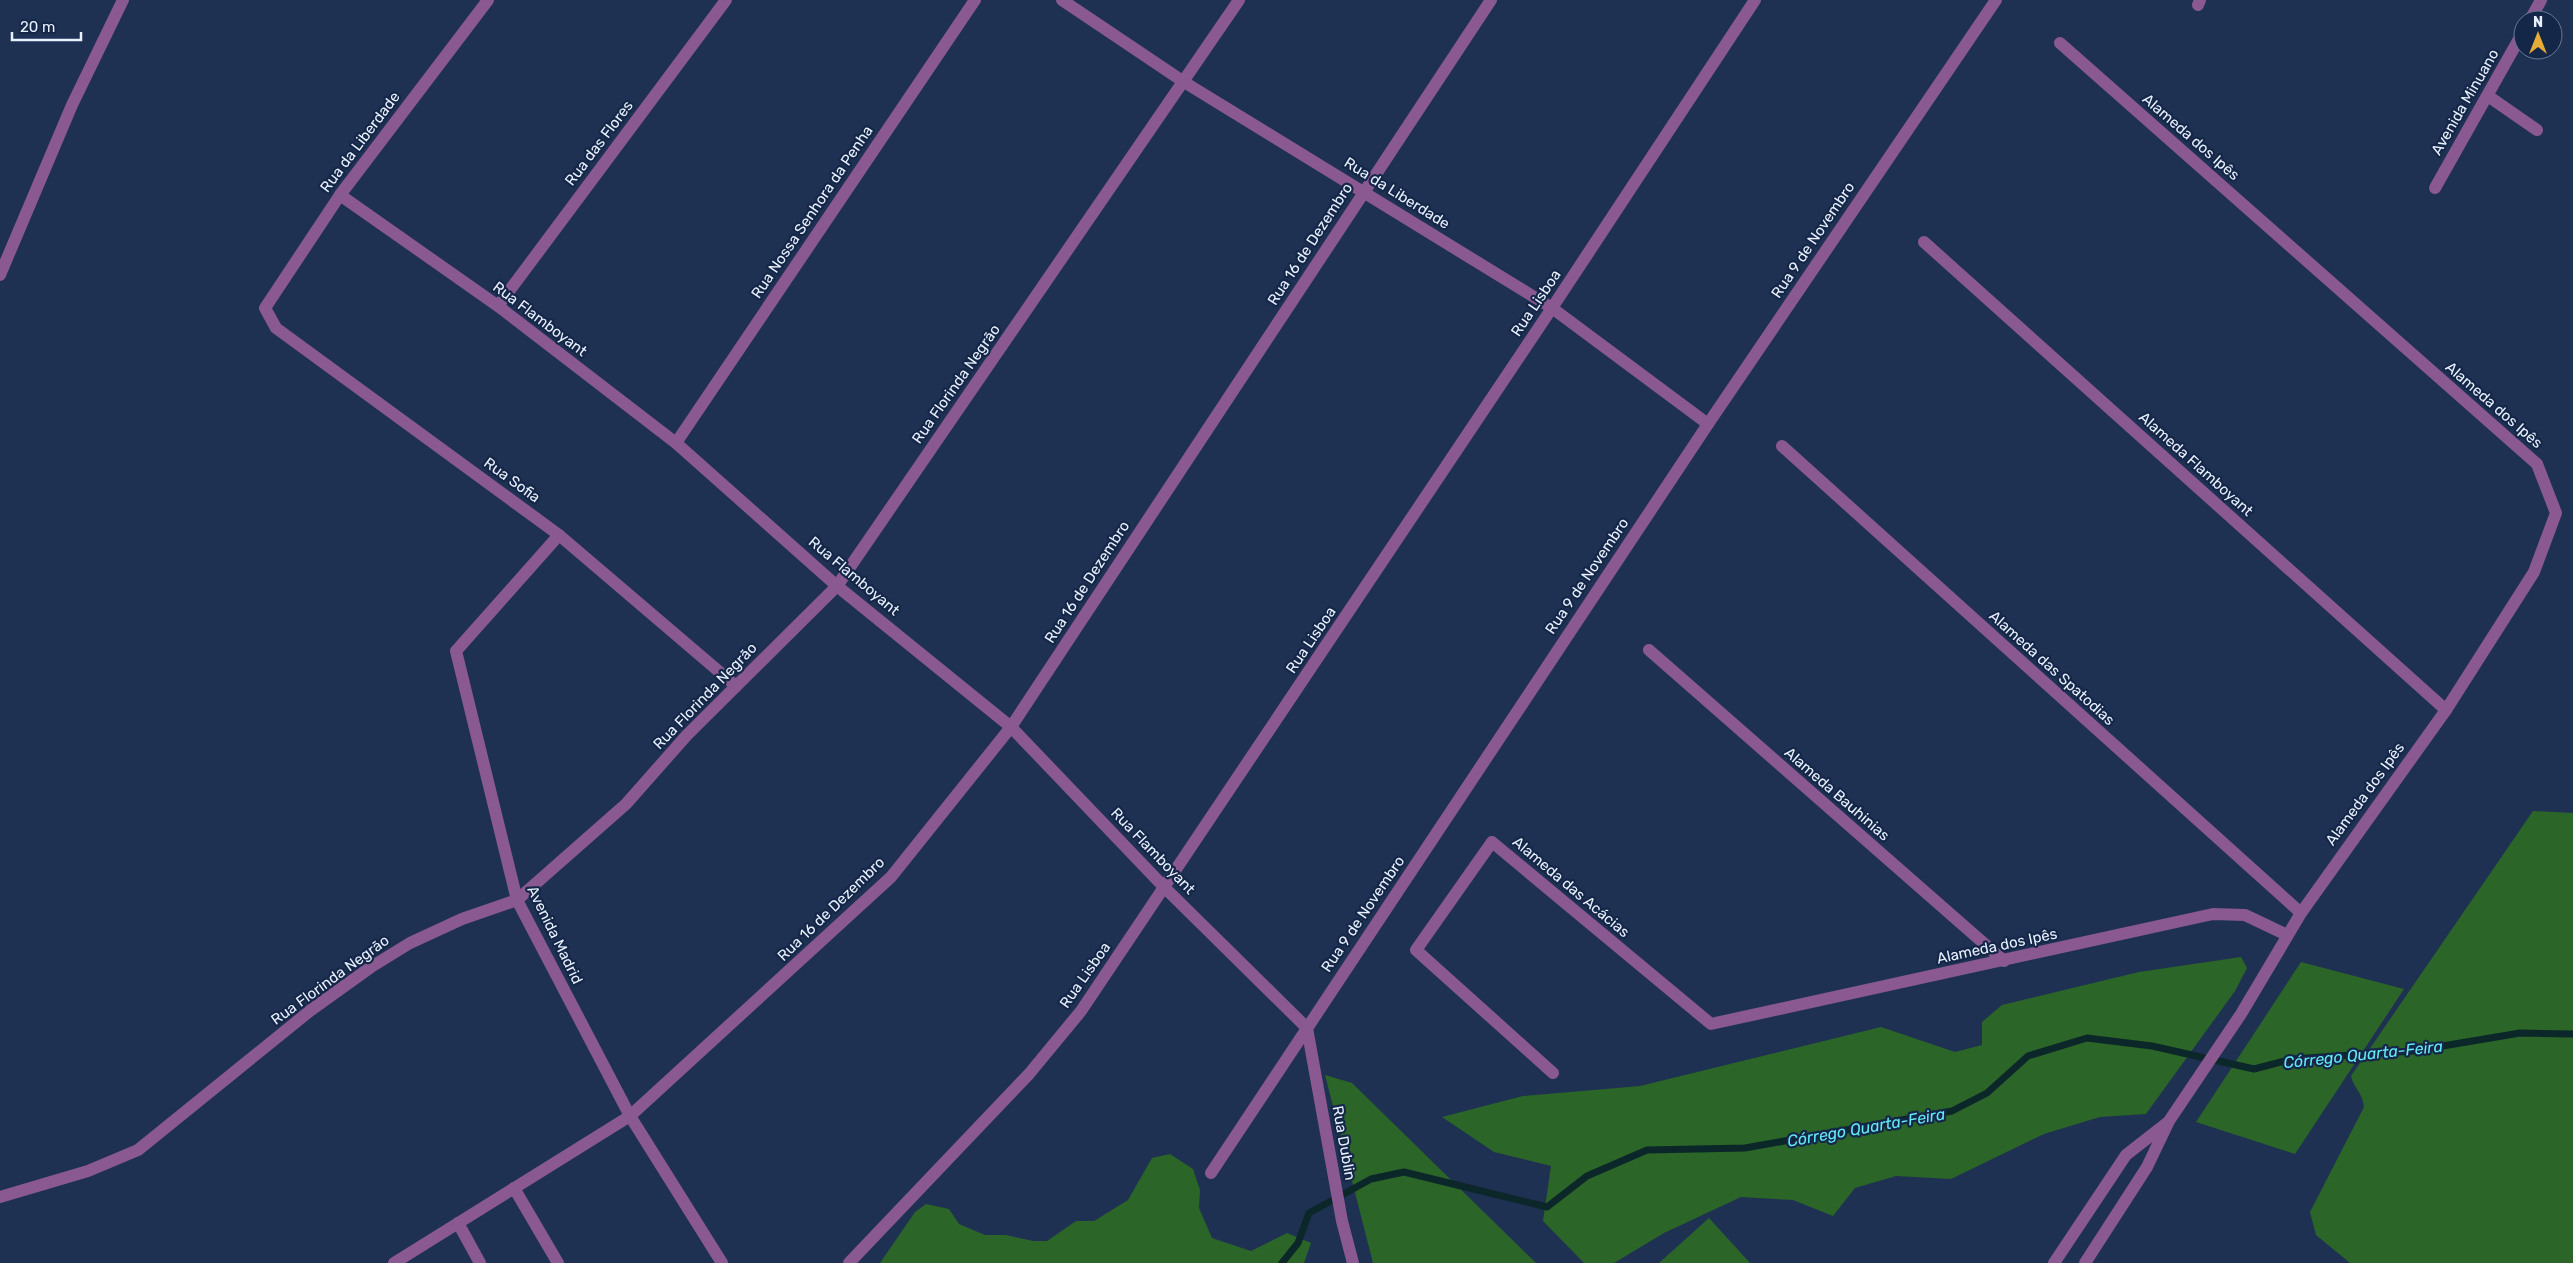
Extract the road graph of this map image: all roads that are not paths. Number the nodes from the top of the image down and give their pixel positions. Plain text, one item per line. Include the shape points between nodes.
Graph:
1 (123, 0) edge
2 (488, 0) edge
3 (726, 0) edge
4 (974, 0) edge
5 (1062, 0) edge
6 (1239, 0) edge
7 (1491, 0) edge
8 (1755, 0) edge
9 (1996, 0) edge
10 (2060, 44) dead end
11 (2513, 50) edge
12 (1184, 82) junction
13 (2488, 96) junction
14 (2537, 130) dead end
15 (2435, 188) dead end
16 (1364, 192) junction
17 (340, 195) junction
18 (1924, 242) dead end
19 (0, 274) edge
20 (498, 306) junction
21 (265, 308) joint
22 (1552, 308) junction
23 (1708, 424) junction
24 (676, 443) junction
25 (1782, 446) dead end
26 (559, 535) junction
27 (837, 586) junction
28 (1649, 650) dead end
29 (736, 686) junction
30 (2446, 710) junction
31 (1011, 727) junction
32 (1165, 888) junction
33 (517, 900) junction
34 (2300, 913) junction
35 (2287, 935) junction
36 (2004, 961) junction
37 (1711, 1024) joint
38 (1307, 1028) junction
39 (1553, 1073) dead end
40 (630, 1116) junction
41 (2169, 1121) junction
42 (1211, 1173) dead end
43 (514, 1188) junction
44 (0, 1197) edge
45 (458, 1223) junction
46 (394, 1263) edge
47 (480, 1263) edge
48 (558, 1263) edge
49 (722, 1263) edge
50 (849, 1263) edge
51 (1353, 1263) edge
52 (2054, 1263) edge
53 (2085, 1263) edge

1 - 19 street via 72,105
2 - 17 street, Rua da Liberdade
3 - 20 street, Rua das Flores
4 - 24 street, Rua Nossa Senhora da Penha
5 - 12 street, Rua da Liberdade
6 - 12 street, Rua Florinda Negrão
7 - 16 street, Rua 16 de Dezembro
8 - 22 street, Rua Lisboa
9 - 23 street, Rua 9 de Novembro
10 - 30 street, Alameda dos Ipês via 2536,464 2556,513 2537,563
11 - 13 street, Avenida Minuano
12 - 16 street, Rua da Liberdade
12 - 27 street, Rua Florinda Negrão
13 - 14 street
13 - 15 street, Avenida Minuano
16 - 22 street, Rua da Liberdade
16 - 31 street, Rua 16 de Dezembro
17 - 20 street, Rua Flamboyant
17 - 21 street, Rua da Liberdade
18 - 30 street, Alameda Flamboyant
20 - 24 street, Rua Flamboyant
21 - 26 street, Rua Sofia via 276,328
22 - 23 street, Rua da Liberdade
22 - 32 street, Rua Lisboa
23 - 38 street, Rua 9 de Novembro
24 - 27 street, Rua Flamboyant
25 - 34 street, Alameda das Spatodias
26 - 29 street, Rua Sofia
26 - 33 street, Avenida Madrid via 456,651
27 - 29 street, Rua Florinda Negrão
27 - 31 street, Rua Flamboyant
28 - 36 street, Alameda Bauhinias
29 - 33 street, Rua Florinda Negrão via 626,804
30 - 34 street, Alameda dos Ipês
31 - 32 street, Rua Flamboyant
31 - 40 street, Rua 16 de Dezembro via 891,877
32 - 38 street, Rua Flamboyant
32 - 50 street, Rua Lisboa via 1081,1011 1029,1074
33 - 40 street, Avenida Madrid
33 - 44 street, Rua Florinda Negrão via 462,919 410,943 371,967 311,1010 138,1150 88,1171
34 - 35 street, Alameda dos Ipês
35 - 36 street, Alameda dos Ipês via 2245,915 2213,914
35 - 41 street, Alameda dos Ipês via 2241,1014
36 - 37 street, Alameda dos Ipês
37 - 39 street, Alameda das Acácias via 1492,842 1416,950
38 - 42 street, Rua 9 de Novembro
38 - 51 street, Rua Dublin via 1342,1221
40 - 43 street, Rua 16 de Dezembro
40 - 49 street, Avenida Madrid
41 - 52 street, Alameda dos Ipês via 2126,1154
41 - 53 street, Alameda dos Ipês via 2147,1167
43 - 45 street, Rua 16 de Dezembro
43 - 48 street
45 - 46 street, Rua 16 de Dezembro
45 - 47 street

